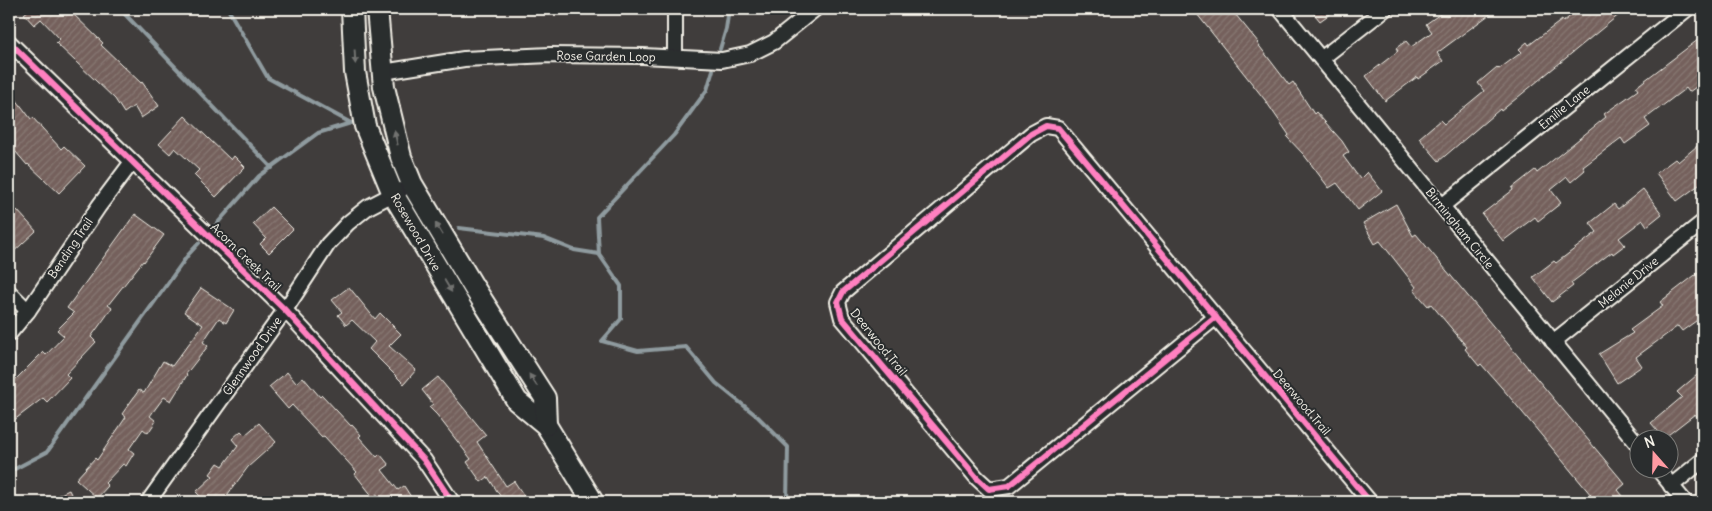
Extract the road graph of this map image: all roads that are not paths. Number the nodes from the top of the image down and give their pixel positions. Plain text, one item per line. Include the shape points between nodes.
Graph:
1 (352, 9) edge
2 (377, 9) edge
3 (675, 9) edge
4 (815, 9) edge
5 (1280, 9) edge
6 (1385, 9) edge
7 (1687, 9) edge
8 (9, 42) edge
9 (676, 57) junction
10 (1322, 59) junction
11 (383, 72) junction
12 (132, 162) junction
13 (412, 184) junction
14 (393, 194) junction
15 (1442, 206) junction
16 (1703, 222) edge
17 (9, 292) edge
18 (285, 310) junction
19 (28, 311) junction
20 (1216, 317) junction
21 (9, 334) edge
22 (1553, 342) junction
23 (546, 425) junction
24 (1630, 435) edge
25 (1703, 460) edge
26 (1665, 478) edge
27 (1671, 486) junction
28 (148, 502) edge
29 (452, 502) edge
30 (593, 502) edge
31 (1370, 502) edge
32 (1685, 502) edge

1 -> 14 main road, Rosewood Drive via 355,72 365,126
2 - 11 main road, Rosewood Drive
3 - 9 street
4 - 9 street, Rose Garden Loop via 774,42 750,54 722,60
5 - 10 street, Birmingham Circle
6 - 10 street
7 - 15 street, Emilie Lane
8 - 12 street, Acorn Creek Trail
9 - 11 street, Rose Garden Loop via 550,55 464,59
10 - 15 street, Birmingham Circle
13 -> 11 main road, Rosewood Drive via 400,157
12 - 18 street, Acorn Creek Trail
12 - 19 street, Bending Trail
13 - 14 street, Glennwood Drive
23 -> 13 main road, Rosewood Drive via 545,398
14 - 18 street, Glennwood Drive via 368,207 328,244
14 -> 23 main road, Rosewood Drive via 517,401
15 - 22 street, Birmingham Circle
16 - 22 street, Melanie Drive
17 - 19 street
18 - 28 street, Glennwood Drive
18 - 29 street, Acorn Creek Trail via 424,460
19 - 21 street, Bending Trail
20 - 20 street, Deerwood Trail via 1058,128 1046,126 1030,134 843,292 838,302 842,318 989,489 1009,486
20 - 31 street, Deerwood Trail
22 - 24 street, Birmingham Circle
23 - 30 main road, Rosewood Drive
25 - 27 street
26 - 27 street
27 - 32 street

